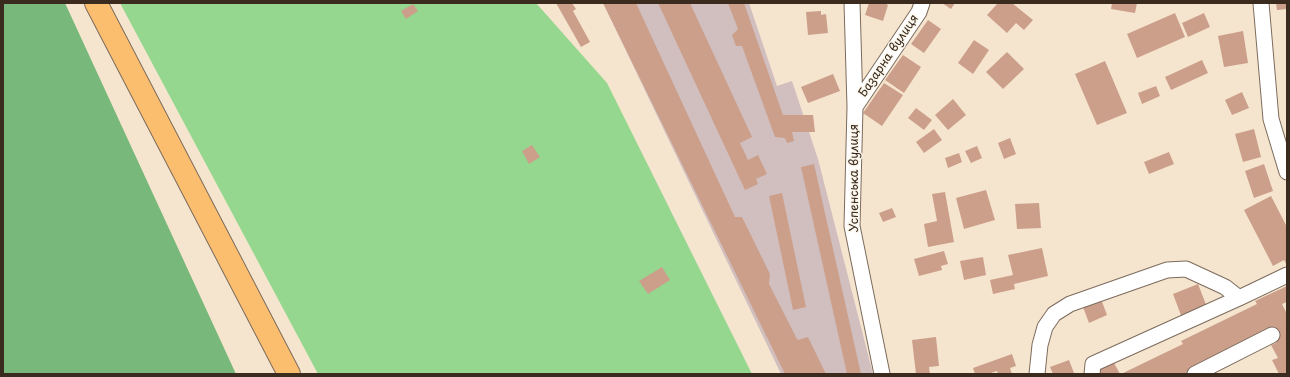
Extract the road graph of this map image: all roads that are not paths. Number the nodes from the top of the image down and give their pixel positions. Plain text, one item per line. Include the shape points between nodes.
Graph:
1 (96, 3) edge
2 (852, 3) edge
3 (922, 3) edge
4 (1262, 3) edge
5 (855, 107) junction
6 (1287, 172) edge
7 (1287, 275) edge
8 (1239, 298) junction
9 (1272, 335) dead end
10 (289, 374) edge
11 (882, 374) edge
12 (1038, 374) edge
13 (1092, 374) edge
14 (1195, 374) edge

1 - 10 highway
2 - 5 street, Успенська вулиця
3 - 5 street, Базарна вулиця via 919,12
4 - 6 street via 1271,119
5 - 11 street, Успенська вулиця via 852,226
7 - 8 street
8 - 12 street via 1225,287 1186,269 1167,270 1070,304 1054,314 1045,327 1040,345
8 - 13 street via 1093,364
9 - 14 street

